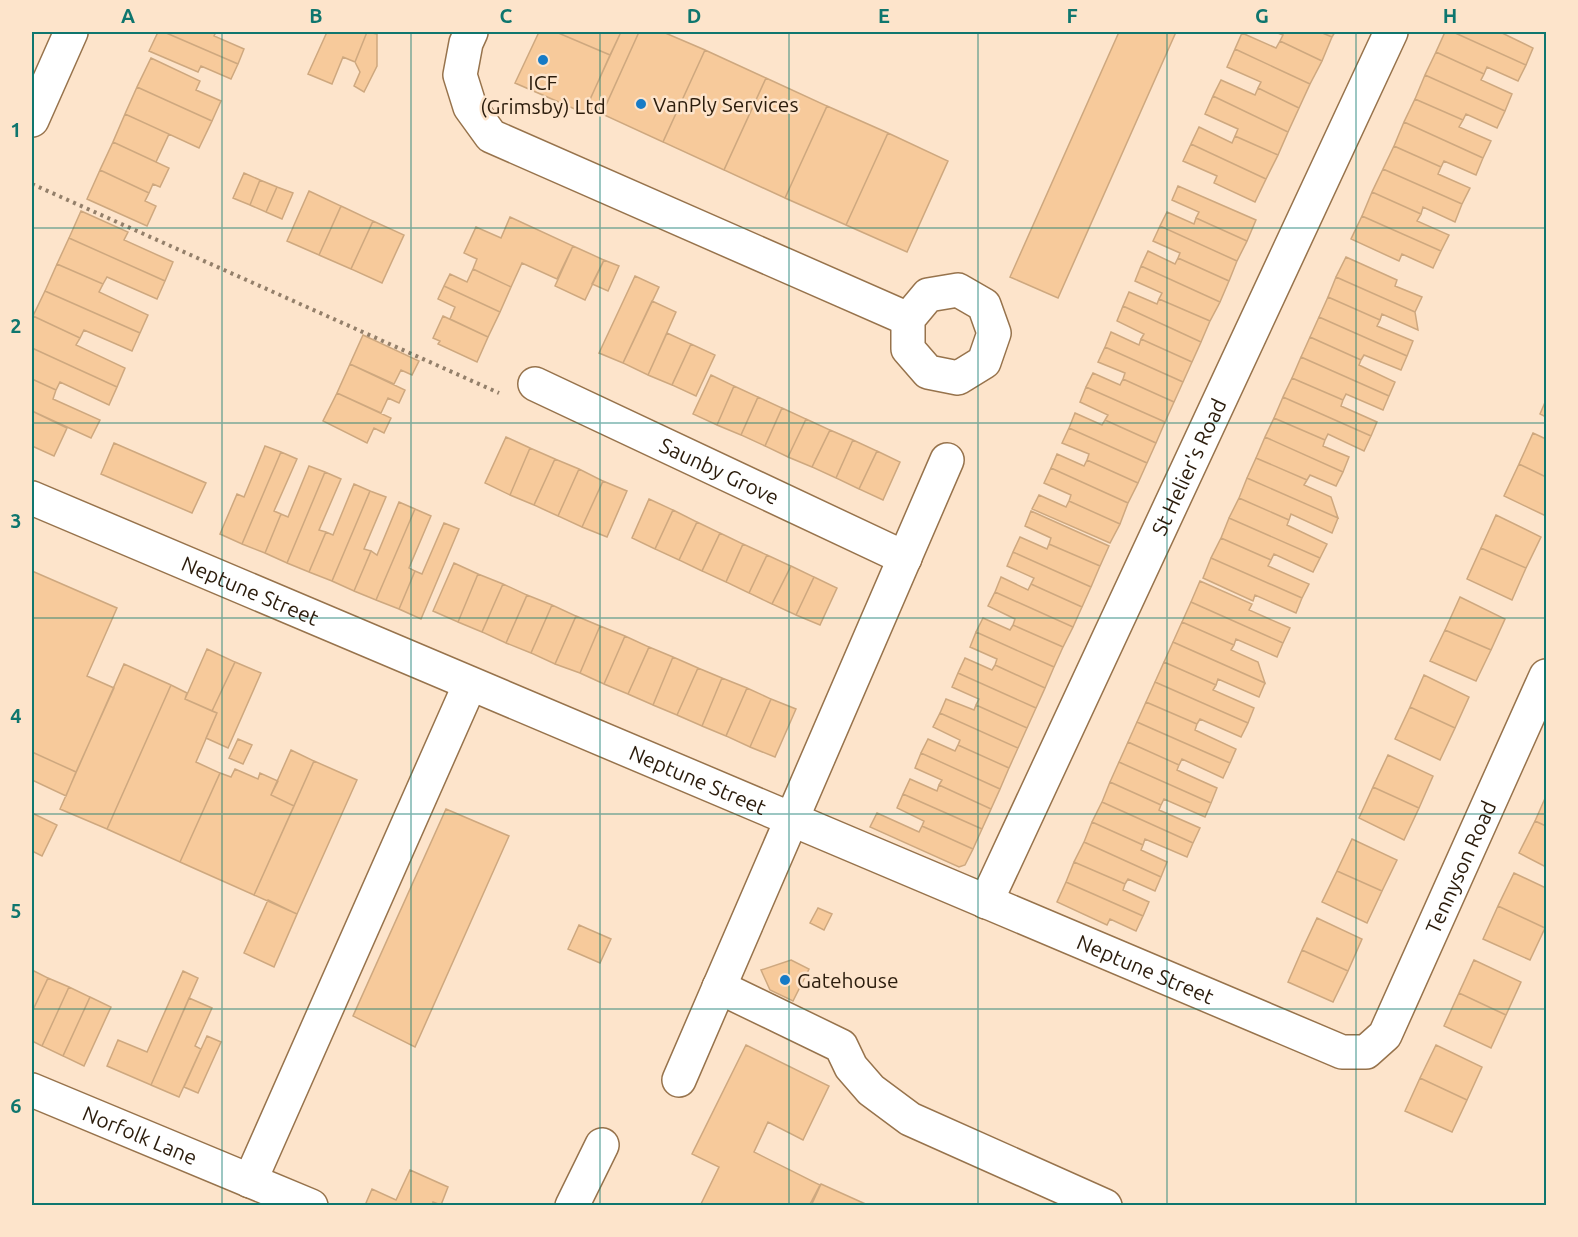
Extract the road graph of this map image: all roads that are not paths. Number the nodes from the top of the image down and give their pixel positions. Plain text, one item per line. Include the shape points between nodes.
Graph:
1 (71, 32) edge
2 (471, 32) edge
3 (1390, 32) edge
4 (32, 120) edge
5 (908, 319) dead end
6 (535, 384) road end
7 (947, 460) dead end
8 (32, 498) edge
9 (905, 558) junction
10 (1546, 676) edge
11 (470, 684) junction
12 (792, 820) junction
13 (986, 902) junction
14 (719, 987) junction
15 (1366, 1052) joint
16 (679, 1080) dead end
17 (32, 1090) edge
18 (602, 1145) dead end
19 (250, 1181) junction
20 (311, 1206) edge
21 (572, 1206) edge
22 (1105, 1206) edge

1 - 4 street
2 - 5 street via 459,75 470,107 491,136
3 - 13 street, St Helier's Road
6 - 9 street, Saunby Grove
7 - 9 street
8 - 11 street, Neptune Street
9 - 12 street
10 - 15 street, Tennyson Road via 1385,1035
11 - 12 street, Neptune Street
11 - 19 street
12 - 13 street, Neptune Street
12 - 14 street
13 - 15 street, Neptune Street via 1342,1052
14 - 16 street
14 - 22 street via 841,1046 851,1067 871,1090 910,1119
17 - 19 street, Norfolk Lane
18 - 21 street
19 - 20 street, Norfolk Lane

